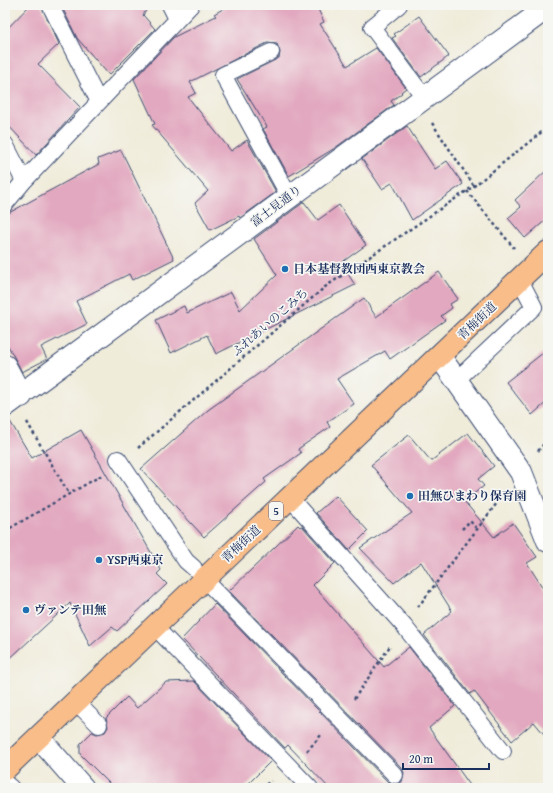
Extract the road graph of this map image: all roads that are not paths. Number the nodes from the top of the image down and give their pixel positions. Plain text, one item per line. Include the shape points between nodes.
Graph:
1 (50, 5) edge
2 (191, 5) edge
3 (399, 5) edge
4 (548, 7) edge
5 (174, 12) edge
6 (271, 52) dead end
7 (421, 100) junction
8 (99, 102) junction
9 (5, 144) edge
10 (24, 181) junction
11 (290, 196) junction
12 (5, 204) edge
13 (548, 252) edge
14 (520, 280) junction
15 (440, 357) junction
16 (5, 366) edge
17 (456, 378) junction
18 (13, 401) edge
19 (119, 461) road end
20 (290, 498) junction
21 (548, 541) edge
22 (199, 573) junction
23 (155, 627) junction
24 (76, 702) junction
25 (99, 725) dead end
26 (38, 738) junction
27 (503, 751) dead end
28 (5, 770) edge
29 (395, 775) dead end
30 (5, 783) edge
31 (80, 787) edge
32 (11, 788) edge
33 (310, 788) edge

1 - 8 lane
2 - 5 lane
3 - 7 lane via 372,27
4 - 7 street, 富士見通り
5 - 8 lane
6 - 11 lane via 223,75
7 - 11 street, 富士見通り
8 - 10 lane
9 - 10 lane
10 - 12 lane
11 - 18 street, 富士見通り
13 - 14 main road, 青梅街道 / 5
14 - 15 main road, 青梅街道 / 5
14 - 17 lane via 534,307
15 - 17 street
15 - 20 main road, 青梅街道 / 5
16 - 18 street
17 - 21 street via 487,413 521,472
19 - 22 lane via 186,561
20 - 22 main road, 青梅街道 / 5
20 - 27 lane via 404,626
22 - 23 main road, 青梅街道 / 5
22 - 29 lane
23 - 24 main road, 青梅街道 / 5
23 - 33 lane
24 - 25 lane
24 - 26 main road, 青梅街道 / 5
26 - 28 main road, 青梅街道 / 5
26 - 31 street
30 - 32 lane

